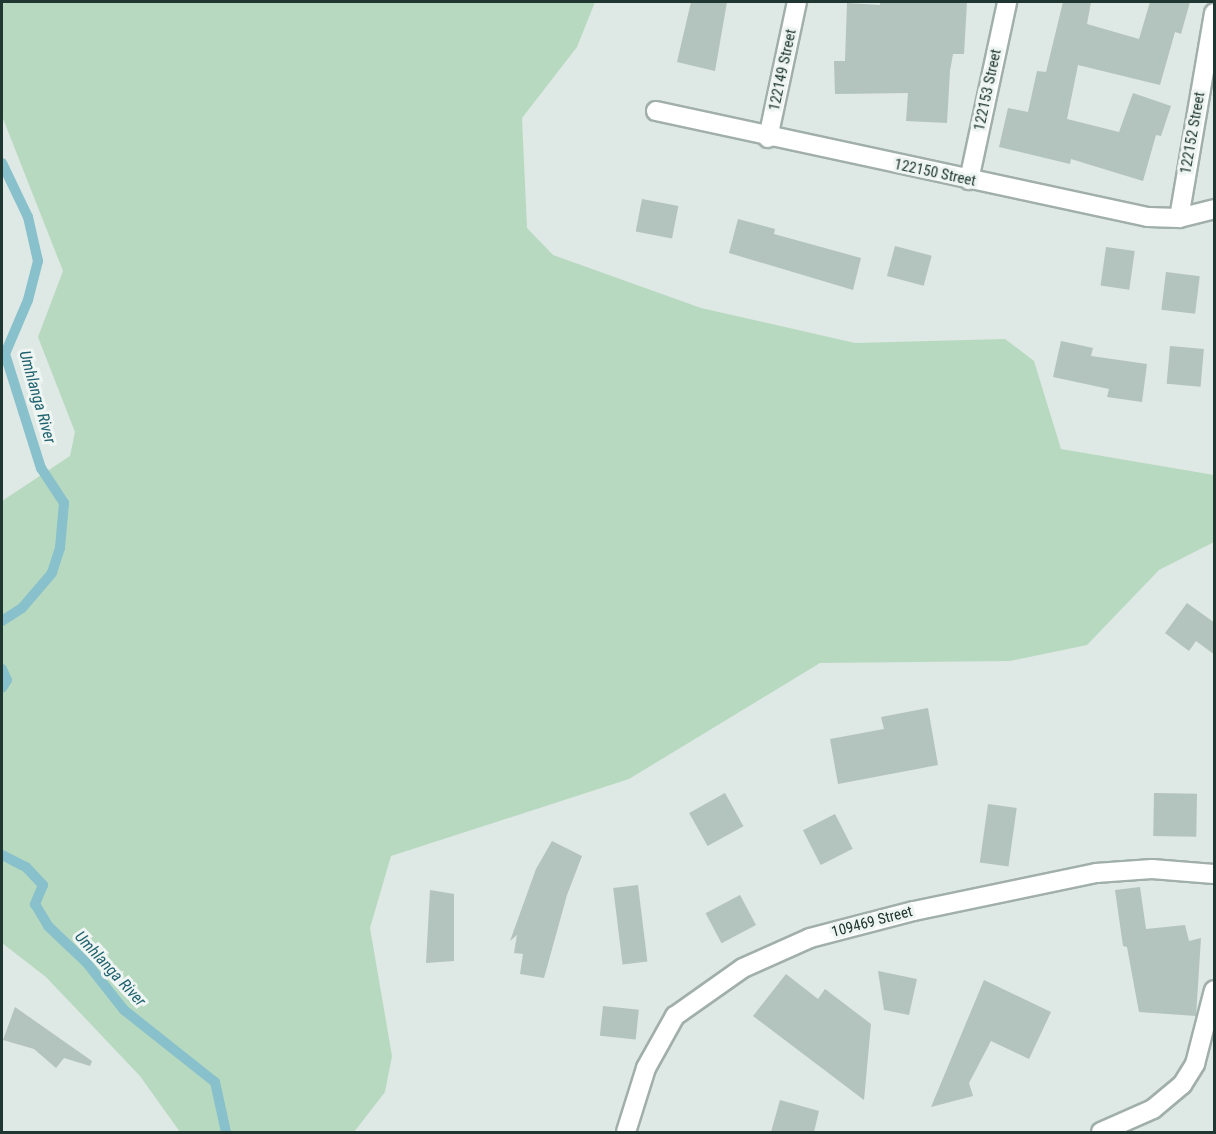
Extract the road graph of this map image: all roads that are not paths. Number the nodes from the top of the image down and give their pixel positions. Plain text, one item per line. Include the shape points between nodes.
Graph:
1 (797, 2) edge
2 (1007, 2) edge
3 (1215, 13) edge
4 (656, 111) dead end
5 (768, 138) junction
6 (969, 180) junction
7 (1215, 209) edge
8 (1179, 218) junction
9 (1215, 874) edge
10 (1215, 990) edge
11 (626, 1132) edge
12 (1101, 1132) edge

1 - 5 street, 122149 Street
2 - 6 street, 122153 Street
3 - 8 street, 122152 Street
4 - 5 street, 122150 Street
5 - 6 street, 122150 Street
6 - 8 street, 122150 Street via 1091,207
7 - 8 street, 122150 Street
9 - 11 street, 109469 Street via 1152,868 1096,873 914,911 810,938 706,991 675,1016 646,1068
10 - 12 street via 1195,1064 1182,1085 1153,1109

